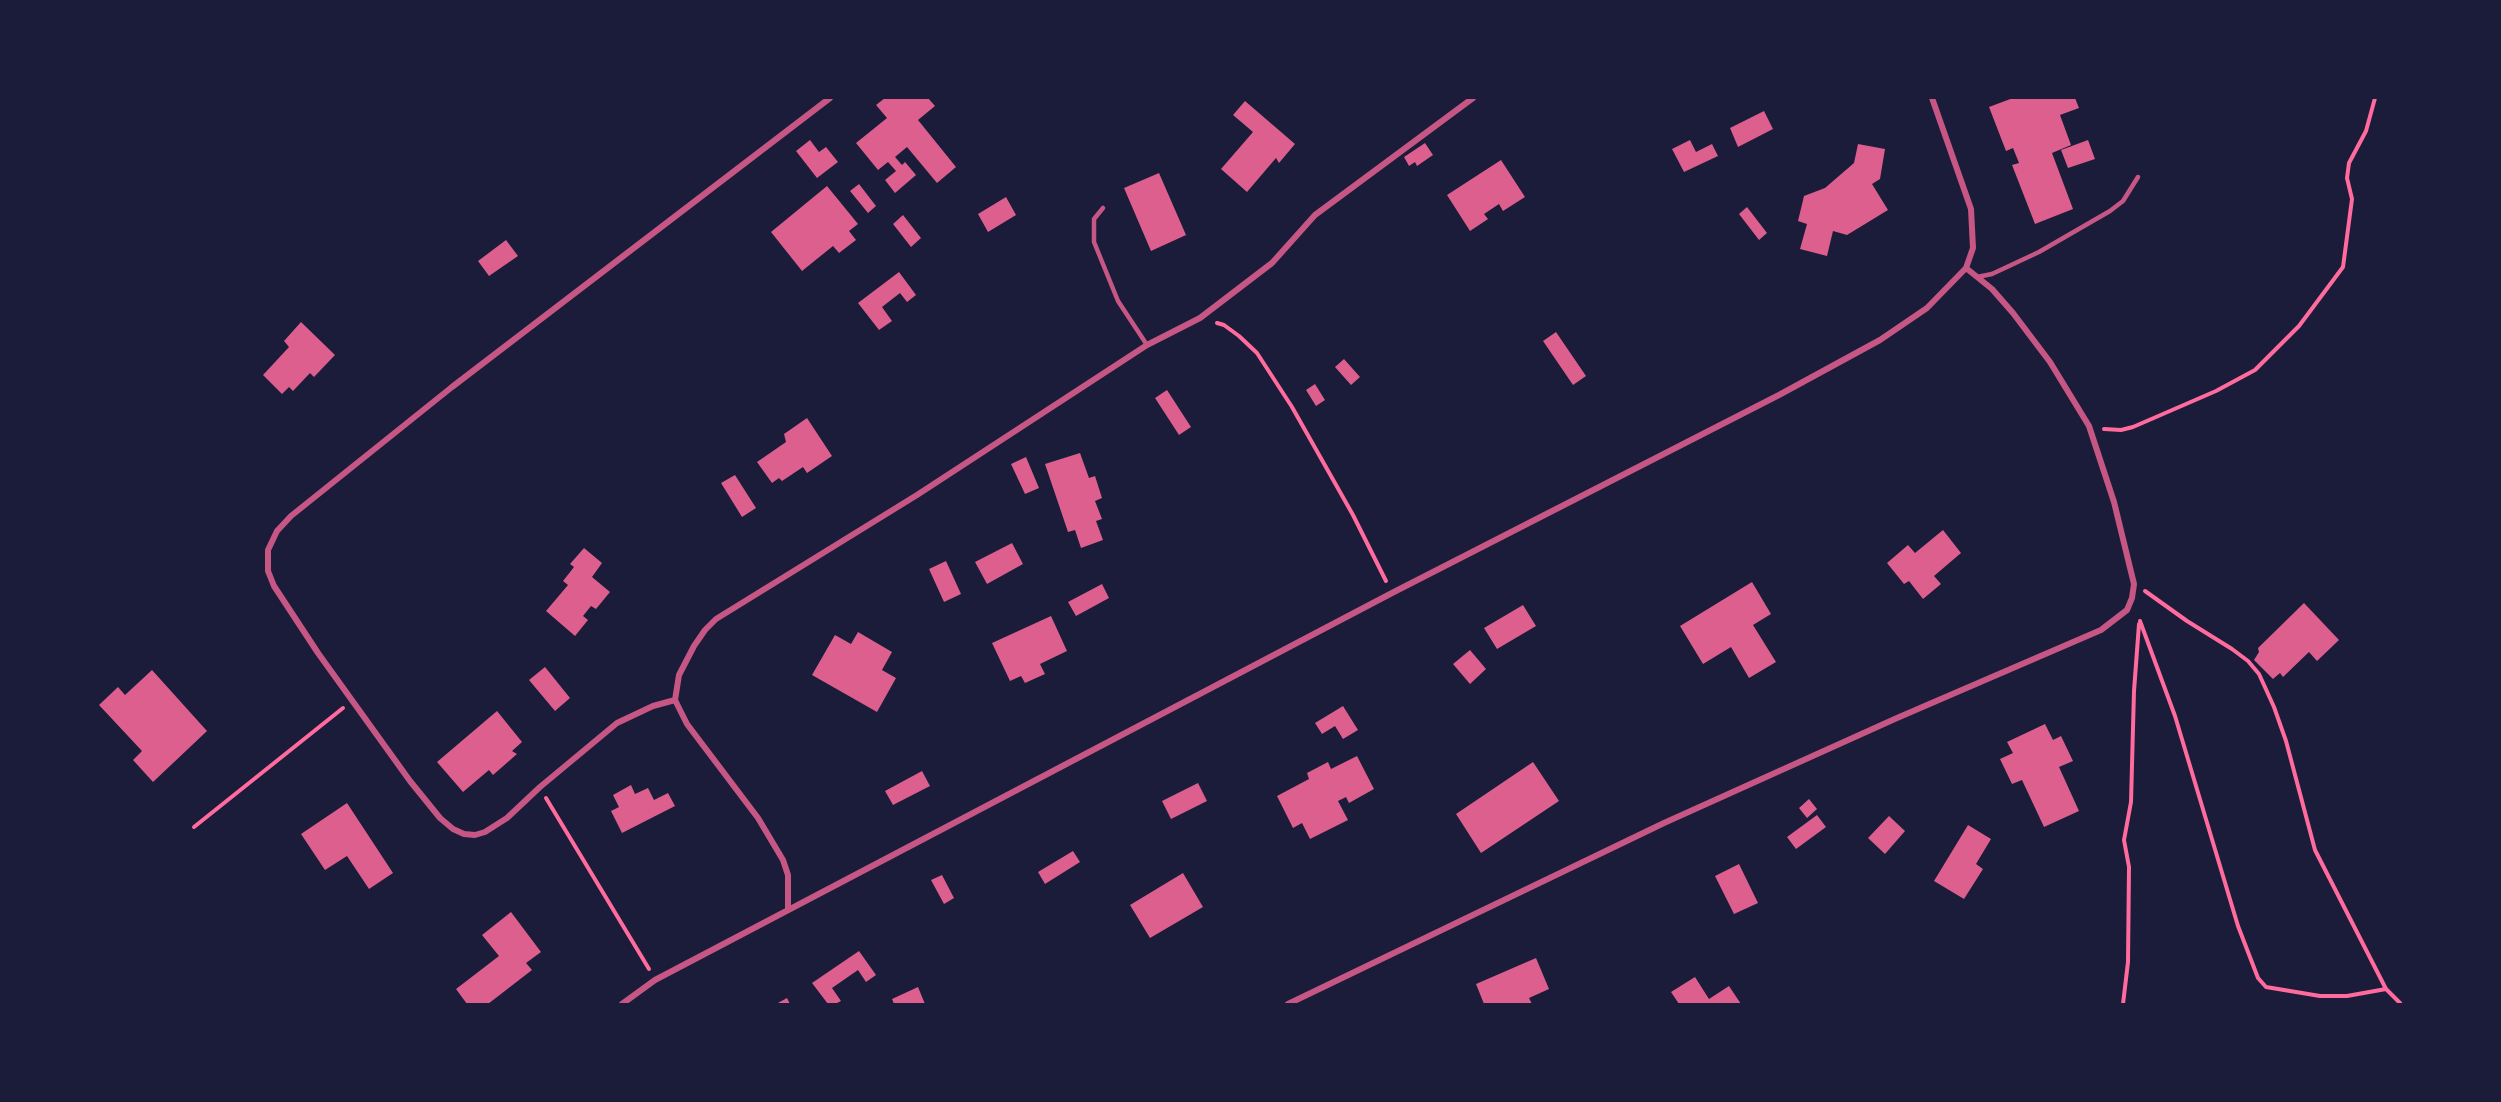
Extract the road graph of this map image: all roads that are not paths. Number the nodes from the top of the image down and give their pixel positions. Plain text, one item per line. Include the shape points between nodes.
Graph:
1 (830, 98) edge
2 (1473, 98) edge
3 (1932, 98) edge
4 (2138, 177) dead end
5 (1103, 208) dead end
6 (1966, 268) junction
7 (1977, 277) junction
8 (1148, 345) junction
9 (675, 700) junction
10 (788, 910) junction
11 (622, 1005) edge
12 (1288, 1005) edge

1 - 9 street via 452,387 291,516 268,550 268,571 274,586 352,700 440,818 464,834 474,835 498,825 617,723
2 - 8 street via 1314,215 1272,263 1200,318
3 - 6 street via 1971,209 1973,248
4 - 7 lane via 2123,201 2110,211 2039,252
5 - 8 lane via 1094,219 1094,242 1118,301
6 - 7 street
6 - 10 street via 1927,308 1880,340
7 - 12 street via 2013,313 2050,362 2089,426 2114,502 2134,584 2127,610 2101,630 1664,823
8 - 9 street via 717,619 694,646 679,675
9 - 10 street via 687,724 758,818 783,860 788,875
10 - 11 street via 655,980

